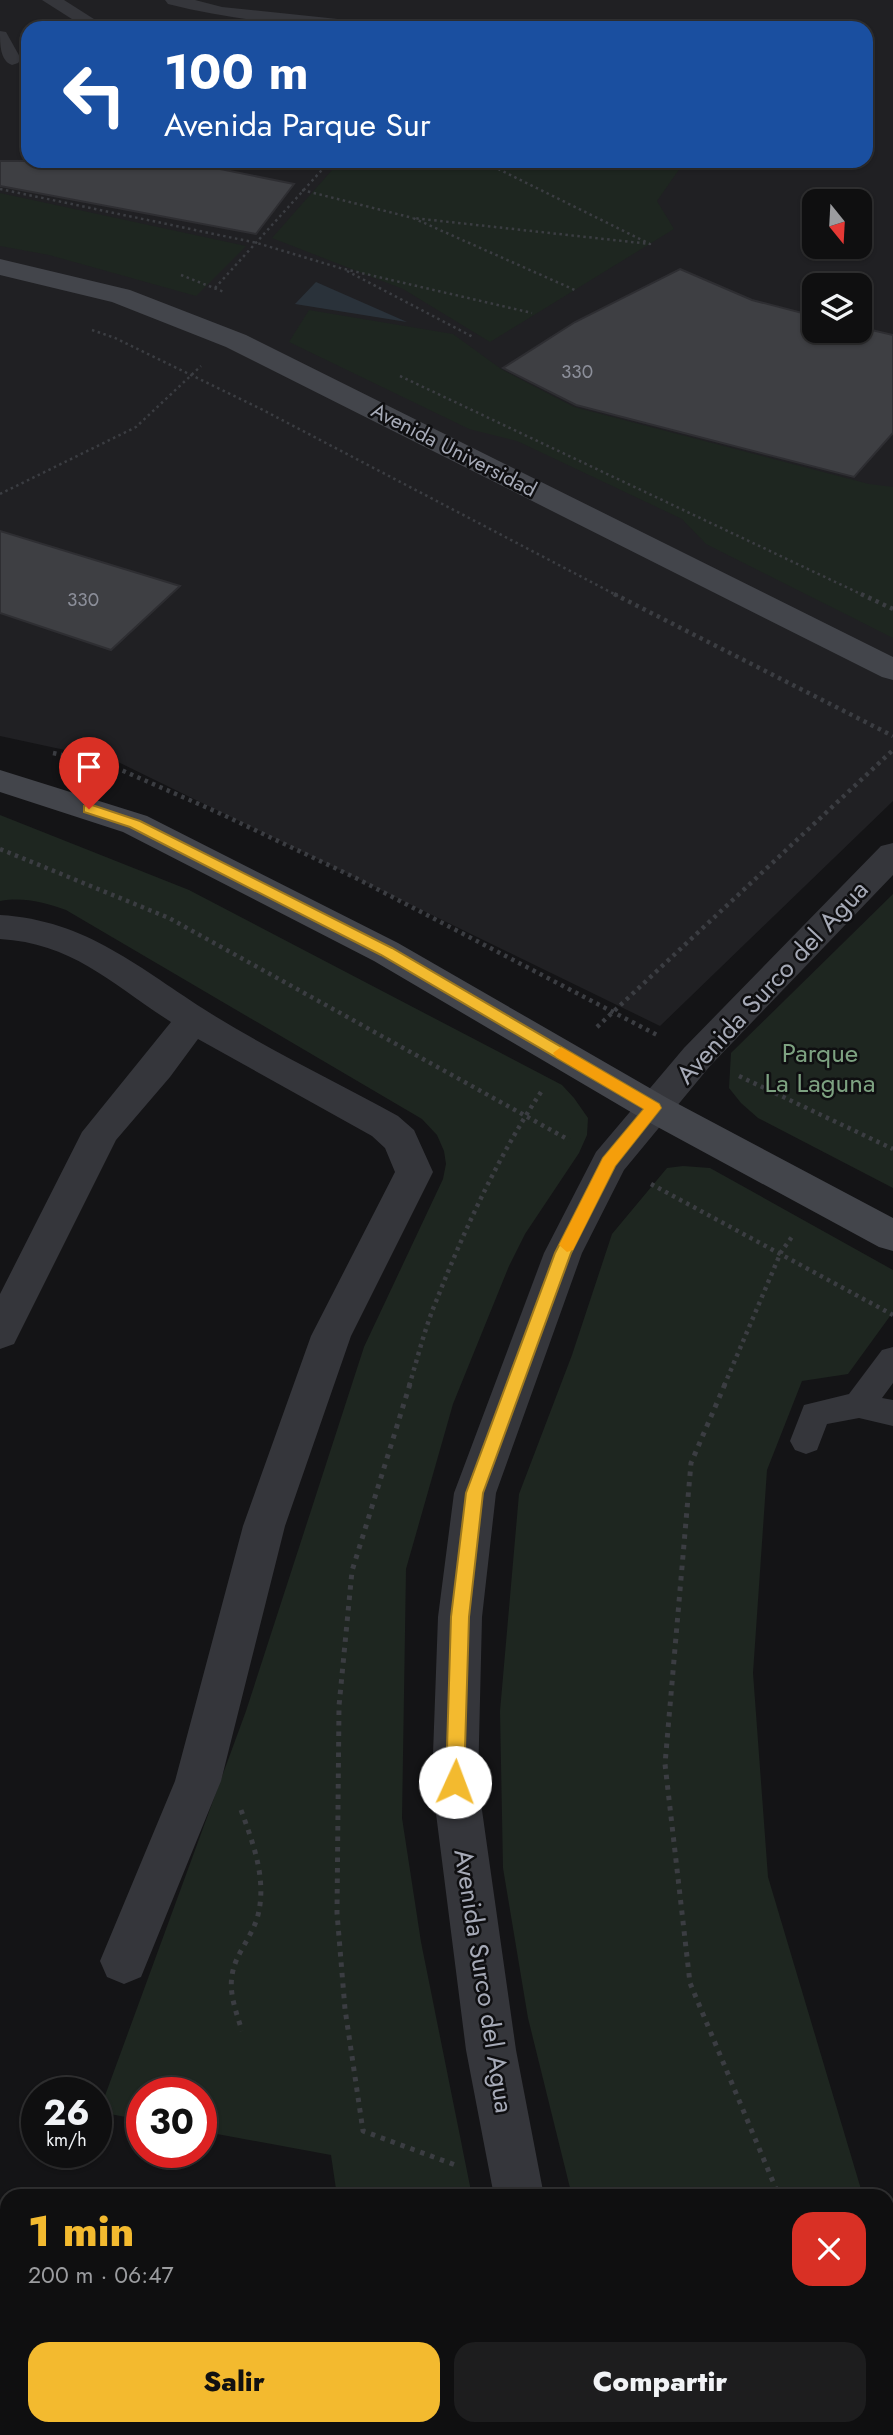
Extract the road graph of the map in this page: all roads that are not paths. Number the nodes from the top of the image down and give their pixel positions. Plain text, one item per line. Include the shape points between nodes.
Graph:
1 (51, 0) edge
2 (174, 0) edge
3 (87, 21) edge
4 (309, 21) edge
5 (0, 36) edge
6 (12, 59) dead end
7 (0, 267) edge
8 (893, 670) edge
9 (0, 781) edge
10 (893, 854) edge
11 (0, 927) edge
12 (193, 1019) junction
13 (654, 1108) junction
14 (893, 1236) edge
15 (0, 1333) edge
16 (893, 1359) edge
17 (859, 1405) junction
18 (893, 1413) edge
19 (806, 1441) dead end
20 (124, 1961) dead end
21 (518, 2189) edge

1 - 3 lane
2 - 4 lane via 222,12
5 - 6 lane
7 - 8 street, Avenida Universidad via 121,296 236,341
9 - 13 street via 135,824 386,952
10 - 13 street, Avenida Surco del Agua via 697,1057
11 - 12 street via 16,926 76,942
12 - 15 street via 158,1068 101,1132
12 - 20 street via 385,1126 401,1140 414,1172 326,1349 264,1526 198,1781
13 - 14 street
13 - 21 street, Avenida Surco del Agua via 609,1162 563,1253 475,1493 460,1617 455,1782 491,2050
16 - 17 lane
17 - 18 lane
17 - 19 lane via 815,1414

